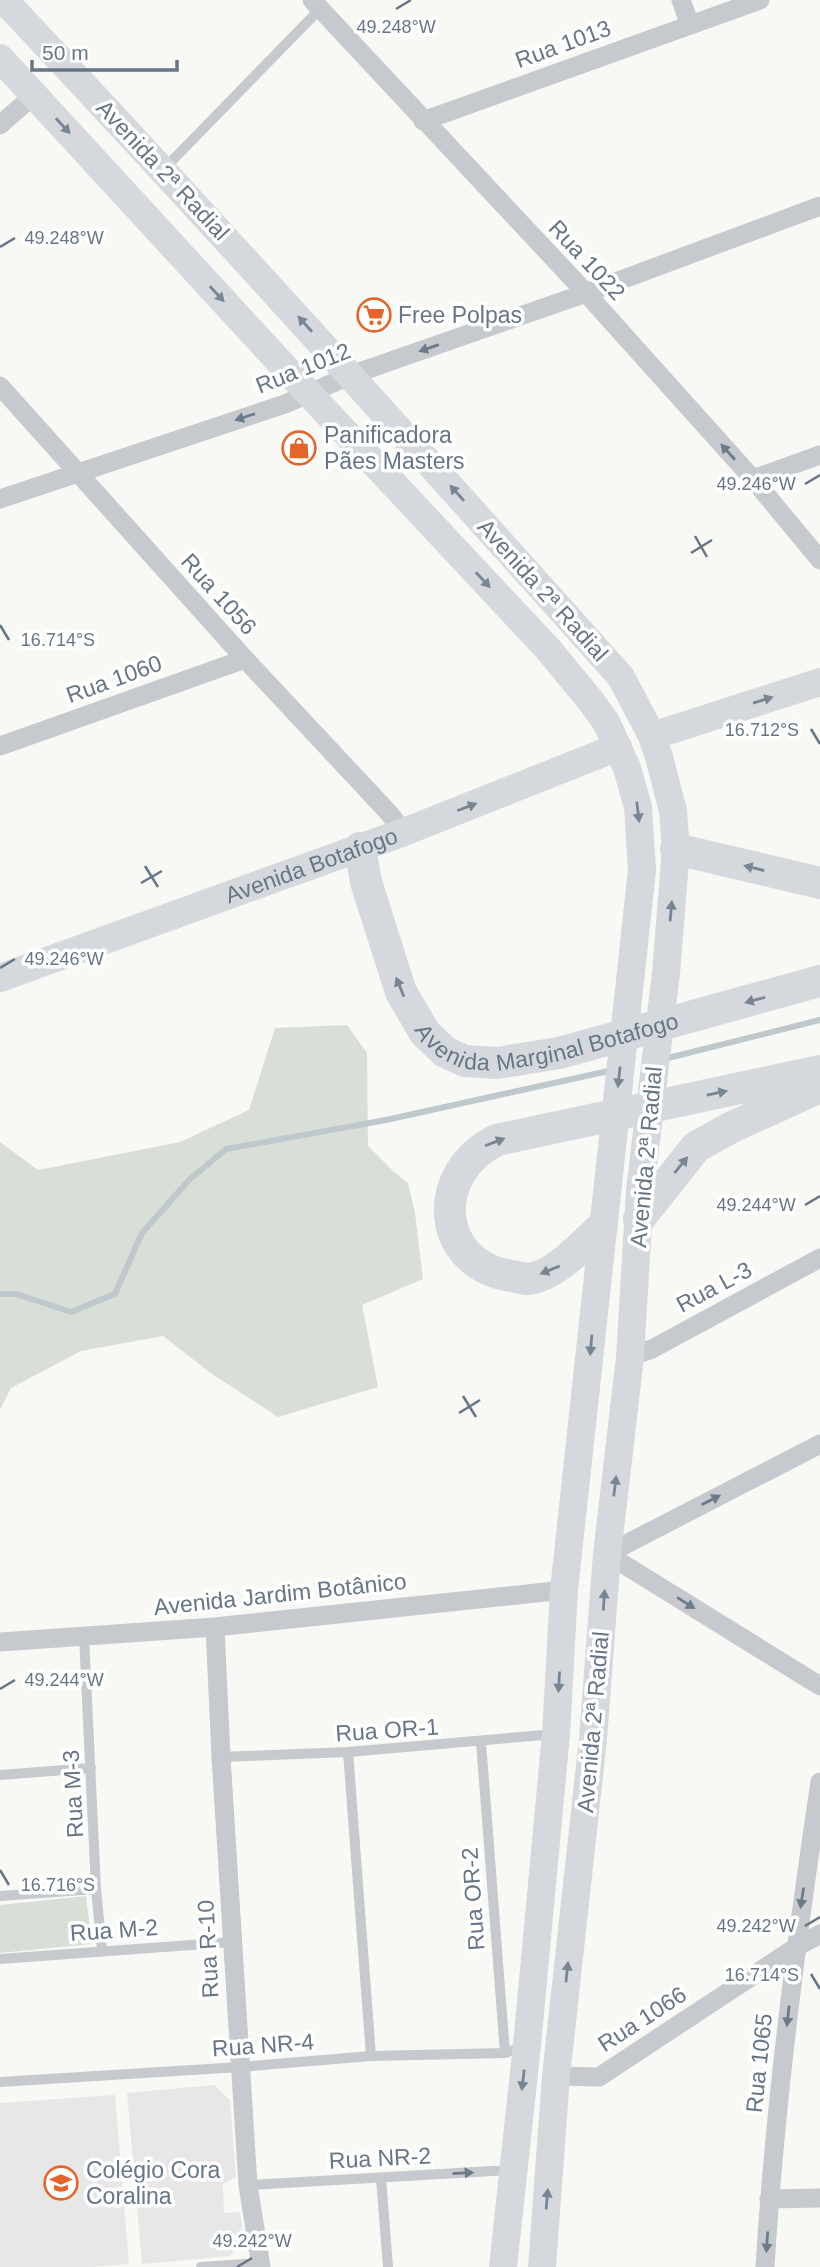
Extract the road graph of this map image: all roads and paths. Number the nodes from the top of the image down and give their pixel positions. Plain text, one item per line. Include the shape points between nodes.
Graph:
1 (4, 0) edge
2 (681, 0) edge
3 (760, 0) edge
4 (316, 4) edge
5 (690, 25) junction
6 (0, 58) edge
7 (34, 95) junction
8 (423, 121) junction
9 (0, 125) edge
10 (164, 170) junction
11 (820, 206) edge
12 (586, 293) junction
13 (351, 375) junction
14 (0, 386) edge
15 (309, 394) junction
16 (353, 440) junction
17 (820, 455) edge
18 (76, 472) junction
19 (753, 479) junction
20 (0, 499) edge
21 (820, 560) edge
22 (244, 659) junction
23 (820, 682) edge
24 (652, 736) junction
25 (0, 746) edge
26 (618, 747) junction
27 (404, 832) junction
28 (360, 848) junction
29 (676, 849) junction
30 (820, 883) edge
31 (0, 978) edge
32 (820, 981) edge
33 (820, 1071) edge
34 (820, 1087) edge
35 (639, 1219) junction
36 (602, 1227) junction
37 (820, 1258) edge
38 (630, 1357) junction
39 (820, 1444) edge
40 (580, 1455) junction
41 (607, 1554) junction
42 (564, 1590) junction
43 (215, 1627) junction
44 (83, 1636) junction
45 (0, 1642) edge
46 (820, 1686) edge
47 (556, 1734) junction
48 (481, 1742) junction
49 (348, 1752) junction
50 (221, 1758) junction
51 (92, 1768) junction
52 (0, 1775) edge
53 (820, 1782) edge
54 (96, 1889) junction
55 (0, 1896) edge
56 (820, 1934) edge
57 (232, 1942) junction
58 (795, 1948) junction
59 (102, 1950) junction
60 (0, 1959) edge
61 (516, 2049) junction
62 (371, 2056) junction
63 (240, 2067) junction
64 (556, 2076) junction
65 (0, 2082) edge
66 (515, 2170) junction
67 (381, 2178) junction
68 (248, 2185) junction
69 (820, 2198) edge
70 (769, 2199) junction
71 (261, 2265) edge
72 (201, 2267) edge
73 (388, 2267) edge
74 (503, 2267) edge
75 (542, 2267) edge
76 (765, 2267) edge

1 - 10 main road, Avenida 2ª Radial
2 - 5 street
3 - 5 street, Rua 1013
4 - 8 street, Rua 1022
4 - 10 lane
5 - 8 street, Rua 1013
6 - 7 main road, Avenida 2ª Radial
7 - 9 street
7 -> 15 main road, Avenida 2ª Radial
8 - 12 street, Rua 1022
13 -> 10 main road, Avenida 2ª Radial
11 - 12 street, Rua 1012
12 -> 13 street, Rua 1012
19 -> 12 street, Rua 1022
13 - 15 street, Rua 1012
13 - 16 main road
24 -> 13 main road, Avenida 2ª Radial via 621,677
14 - 18 street, Rua 1056
15 - 16 main road, Avenida 2ª Radial
15 -> 18 street, Rua 1012
16 -> 26 main road, Avenida 2ª Radial via 548,649 606,722
17 - 19 street
18 - 20 street, Rua 1012
18 - 22 street, Rua 1056
19 - 21 street, Rua 1022
22 - 25 street, Rua 1060
22 - 27 street, Rua 1056
24 -> 23 main road
24 - 29 main road, Avenida 2ª Radial via 673,811
27 -> 26 main road, Avenida Botafogo
26 -> 36 main road, Avenida 2ª Radial via 638,807 642,870
27 - 28 main road, Avenida Botafogo
28 - 31 main road, Avenida Botafogo
32 -> 28 main road, Avenida Marginal Botafogo via 559,1053 497,1063 465,1061 445,1052 425,1033 401,992 366,882
30 -> 29 main road
35 -> 29 main road, Avenida 2ª Radial
36 -> 33 main road via 562,1265 528,1279 494,1274 460,1245 450,1217 452,1188 473,1154 496,1140
35 -> 34 main road via 696,1147
35 - 38 main road, Avenida 2ª Radial
36 -> 40 main road, Avenida 2ª Radial
37 - 38 street, Rua L-3
41 -> 38 main road, Avenida 2ª Radial
41 -> 39 street
40 - 41 main road via 594,1473 589,1543
40 - 42 main road, Avenida 2ª Radial
41 -> 46 street
64 -> 41 main road, Avenida 2ª Radial via 593,1739
42 - 43 street, Avenida Jardim Botânico
42 -> 47 main road, Avenida 2ª Radial
43 - 44 street, Avenida Jardim Botânico
43 - 50 street, Rua R-10
44 - 45 street, Avenida Jardim Botânico
44 - 51 lane, Rua M-3
47 - 48 lane, Rua OR-1
47 - 61 main road, Avenida 2ª Radial
48 - 49 lane, Rua OR-1
48 - 61 lane, Rua OR-2
49 - 50 lane, Rua OR-1
49 - 62 lane
50 - 57 street, Rua R-10
51 - 52 lane
51 - 54 lane, Rua M-3
53 -> 58 street, Rua 1065
54 - 55 lane
54 - 59 lane, Rua M-3
56 - 58 street, Rua 1066
57 - 59 lane, Rua M-2
57 - 63 street, Rua R-10
58 - 64 street, Rua 1066 via 600,2077
58 -> 70 street, Rua 1065
59 - 60 lane, Rua M-2
61 - 62 lane, Rua NR-4
61 -> 66 main road, Avenida 2ª Radial
62 - 63 lane, Rua NR-4
63 - 65 lane, Rua NR-4
63 - 68 street, Rua R-10
75 -> 64 main road, Avenida 2ª Radial
67 -> 66 lane, Rua NR-2
66 - 74 main road, Avenida 2ª Radial
67 - 68 lane, Rua NR-2
67 - 73 lane
68 - 71 street, Rua R-10
69 - 70 street
70 -> 76 street, Rua 1065
71 - 72 lane

